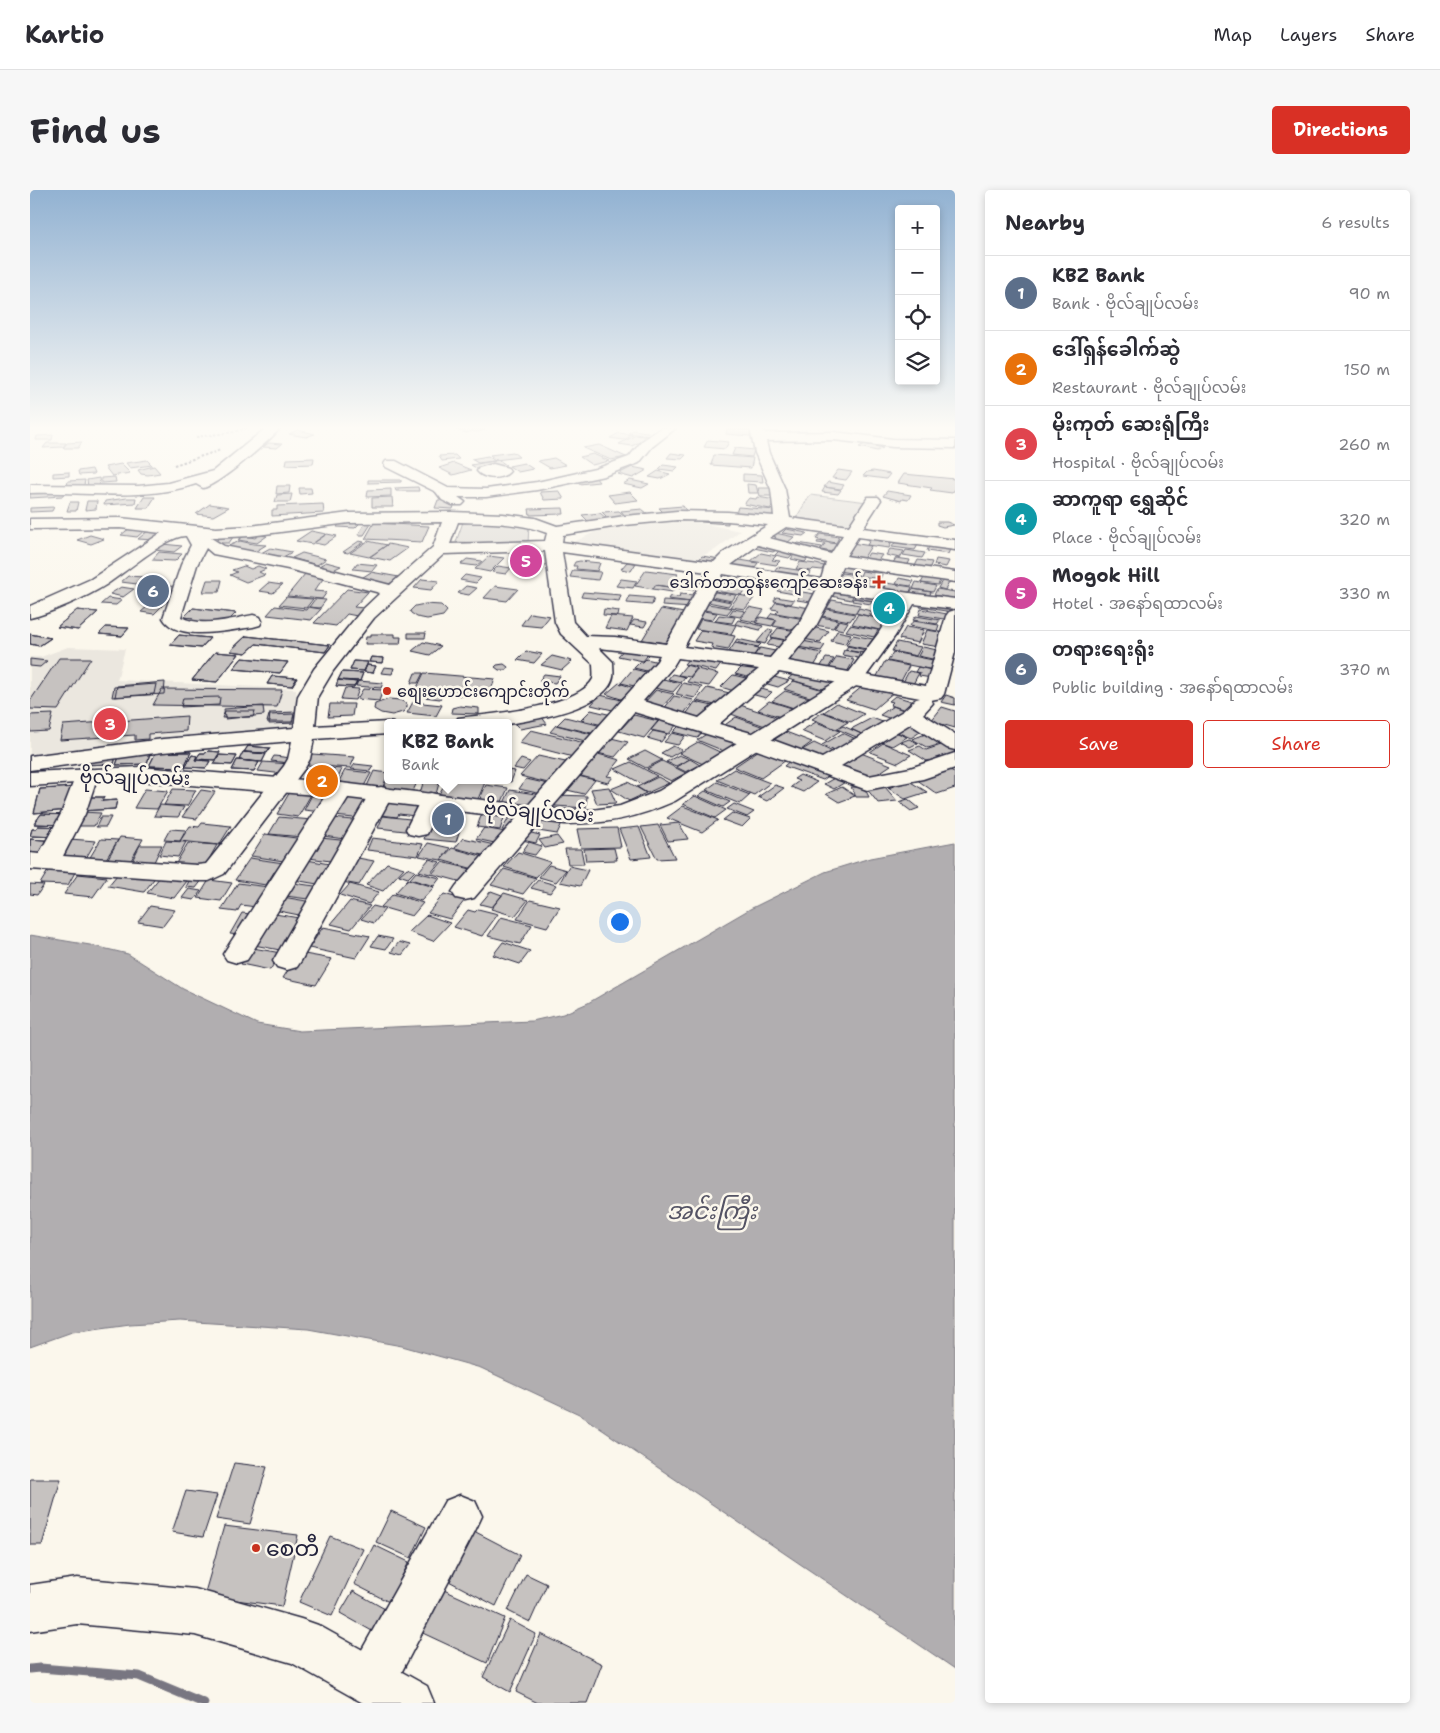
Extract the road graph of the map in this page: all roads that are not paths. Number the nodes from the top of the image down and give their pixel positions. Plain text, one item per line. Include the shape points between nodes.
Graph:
1 (179, 499) edge
2 (451, 499) edge
3 (779, 499) edge
4 (873, 500) dead end
5 (174, 503) dead end
6 (452, 518) junction
7 (503, 519) junction
8 (783, 522) junction
9 (30, 524) edge
10 (187, 531) junction
11 (853, 531) junction
12 (554, 539) junction
13 (756, 540) junction
14 (955, 545) edge
15 (440, 549) junction
16 (835, 560) junction
17 (718, 568) junction
18 (955, 577) edge
19 (828, 585) junction
20 (392, 591) junction
21 (909, 598) junction
22 (955, 604) edge
23 (30, 613) edge
24 (253, 621) dead end
25 (953, 628) edge
26 (580, 642) junction
27 (673, 651) junction
28 (775, 665) junction
29 (854, 679) junction
30 (934, 694) junction
31 (630, 704) junction
32 (910, 715) junction
33 (503, 719) edge
34 (704, 725) junction
35 (384, 728) edge
36 (304, 733) junction
37 (754, 741) junction
38 (955, 743) edge
39 (955, 760) edge
40 (30, 763) edge
41 (822, 767) junction
42 (87, 775) junction
43 (30, 779) edge
44 (282, 785) junction
45 (341, 790) junction
46 (380, 794) junction
47 (431, 800) junction
48 (535, 814) junction
49 (418, 829) dead end
50 (39, 862) edge
51 (465, 892) dead end
52 (236, 954) dead end
53 (287, 961) dead end
54 (460, 1516) dead end
55 (30, 1608) edge
56 (371, 1681) junction
57 (410, 1703) edge

1 - 5 street
2 - 7 street
3 - 8 street
4 - 11 street
6 - 7 street
6 - 10 street via 377,516 250,531
6 - 15 street
7 - 12 street via 535,523
8 - 11 street
8 - 12 street via 666,516
8 - 13 street
9 - 10 street via 120,523
10 - 20 street via 218,550 290,564
10 - 23 street via 162,538 97,584
10 - 24 street via 199,545 173,620 185,625 210,627
11 - 14 street
11 - 16 street
12 - 15 street
12 - 17 street
12 - 26 street via 564,622
13 - 16 street
13 - 17 street
15 - 20 street
16 - 18 street
16 - 19 street
17 - 19 street
17 - 27 street
19 - 21 street
19 - 28 street via 806,626
20 - 36 street via 368,614 324,669 308,696
21 - 22 street
21 - 29 street, ဗိုလ်‌ချုပ်‌လမ်း
25 - 30 street
26 - 27 street
26 - 33 street via 598,655 606,668 596,687 574,703
27 - 28 street
27 - 31 street
28 - 29 street
28 - 34 street
29 - 30 street
29 - 37 street, ဗိုလ်‌ချုပ်‌လမ်း
30 - 32 street
31 - 34 street
31 - 48 street
32 - 38 street
32 - 41 street
34 - 37 street
35 - 36 street
36 - 40 street via 126,749
36 - 44 street via 298,759
37 - 41 street
37 - 48 street, ဗိုလ်‌ချုပ်‌လမ်း via 667,796 645,806 592,817
39 - 41 street via 915,774 866,783
42 - 43 street, ဗိုလ်‌ချုပ်‌လမ်း
42 - 44 street, ဗိုလ်‌ချုပ်‌လမ်း via 140,774
42 - 50 street via 74,814
44 - 45 street, ဗိုလ်‌ချုပ်‌လမ်း
44 - 50 street via 220,864 209,872
45 - 46 street, ဗိုလ်‌ချုပ်‌လမ်း
45 - 52 street
46 - 47 street, ဗိုလ်‌ချုပ်‌လမ်း
46 - 53 street
47 - 48 street, ဗိုလ်‌ချုပ်‌လမ်း
47 - 49 street
48 - 51 street
54 - 56 street
55 - 56 street via 77,1601 196,1612 301,1642
56 - 57 street

